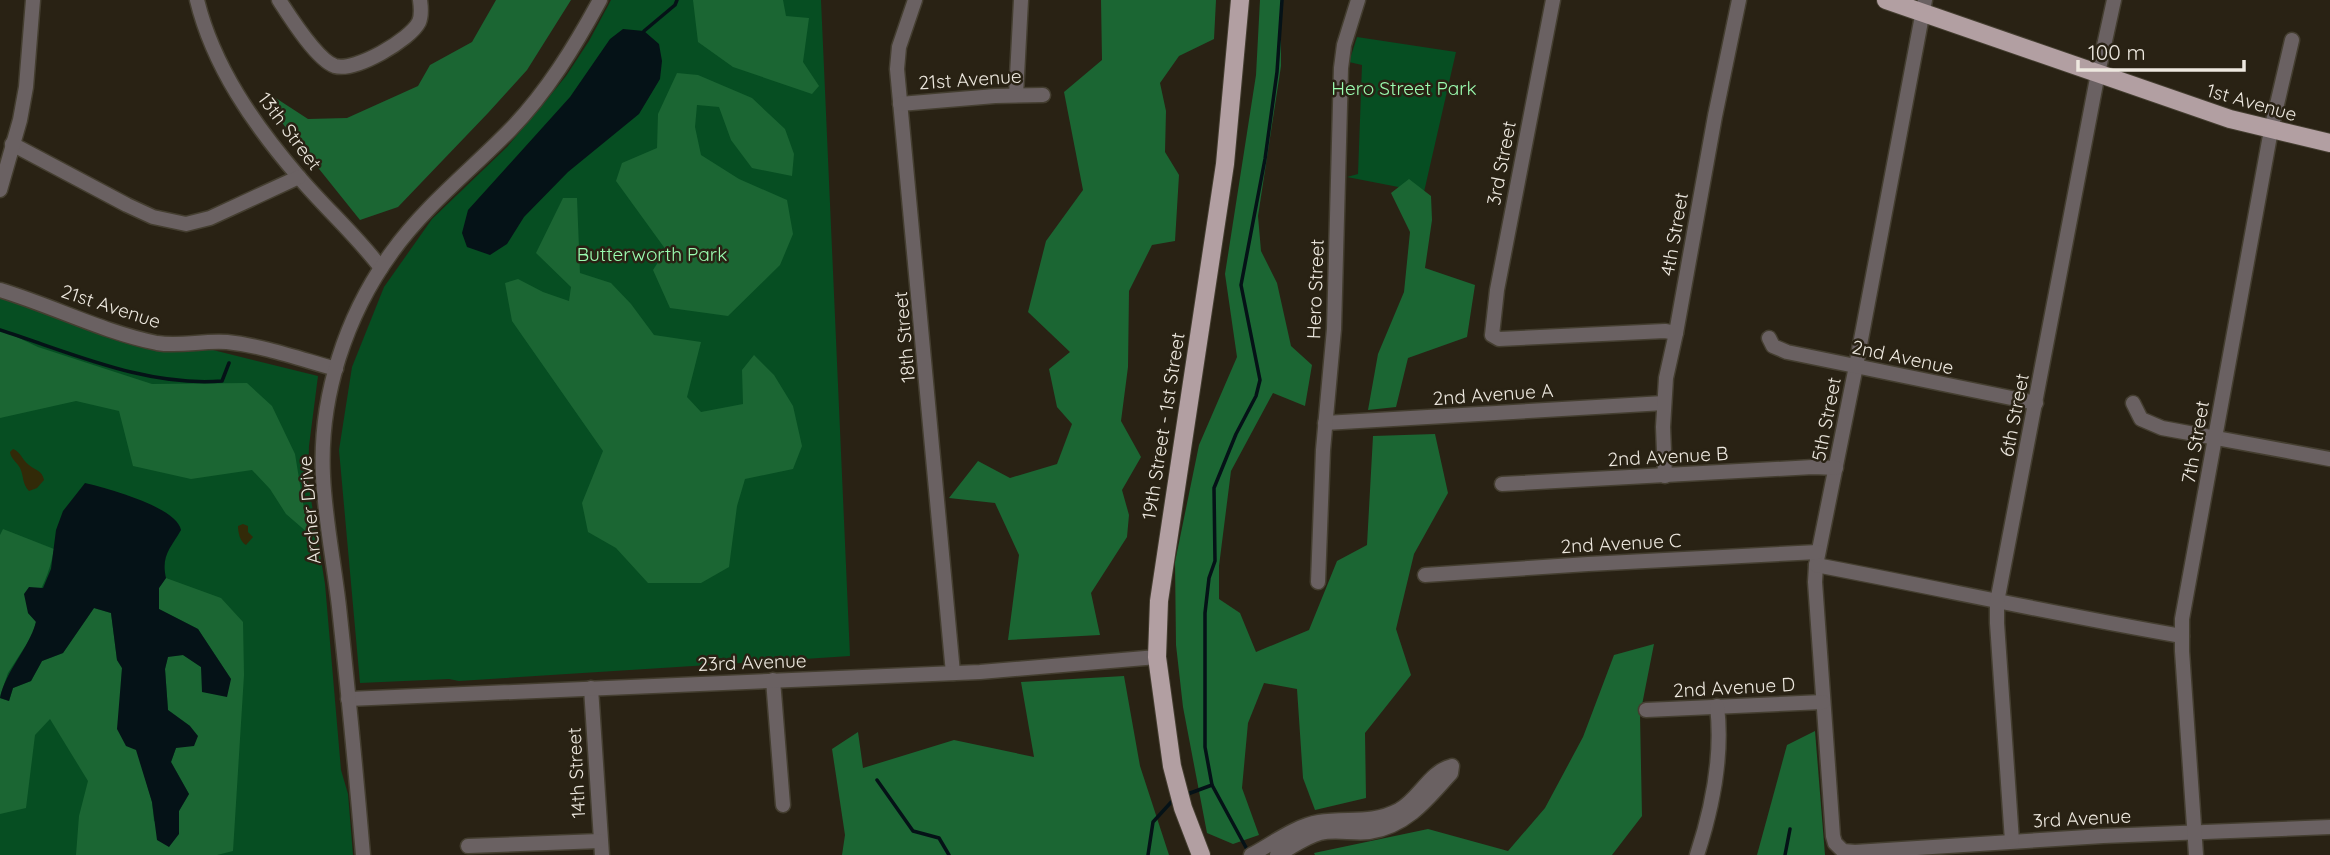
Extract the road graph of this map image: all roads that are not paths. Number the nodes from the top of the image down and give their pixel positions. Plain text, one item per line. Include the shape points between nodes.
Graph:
1 (33, 0) edge
2 (197, 0) edge
3 (279, 0) edge
4 (420, 0) edge
5 (600, 0) edge
6 (915, 0) edge
7 (1021, 0) edge
8 (1240, 0) edge
9 (1358, 0) edge
10 (1553, 0) edge
11 (1739, 0) edge
12 (1886, 0) edge
13 (2114, 0) edge
14 (1924, 6) edge
15 (2292, 40) dead end
16 (2098, 73) junction
17 (1016, 95) junction
18 (1043, 95) dead end
19 (900, 104) junction
20 (2271, 130) junction
21 (12, 144) junction
22 (2330, 144) edge
23 (299, 177) junction
24 (0, 190) edge
25 (381, 268) junction
26 (0, 290) edge
27 (1676, 333) junction
28 (1769, 338) dead end
29 (1856, 366) junction
30 (336, 369) junction
31 (1664, 403) junction
32 (2036, 403) junction
33 (2133, 403) dead end
34 (1325, 423) junction
35 (2215, 437) junction
36 (2330, 459) edge
37 (1836, 468) junction
38 (1665, 476) junction
39 (1502, 484) dead end
40 (1817, 559) junction
41 (1425, 575) dead end
42 (1318, 582) dead end
43 (1997, 602) junction
44 (2182, 636) junction
45 (1157, 657) junction
46 (953, 673) junction
47 (772, 680) junction
48 (591, 688) junction
49 (348, 699) junction
50 (1823, 702) junction
51 (1717, 706) junction
52 (1646, 710) dead end
53 (783, 805) dead end
54 (2330, 827) edge
55 (2194, 833) junction
56 (2012, 841) junction
57 (468, 846) dead end
58 (601, 848) edge
59 (1838, 848) joint
60 (1284, 850) edge
61 (363, 855) edge
62 (1201, 855) edge
63 (1251, 855) edge
64 (1697, 855) edge
65 (2196, 855) edge

1 - 21 street via 26,87
2 - 23 street, 13th Street via 232,86
3 - 4 street via 297,29 328,62 344,67 372,58 411,31 419,21
5 - 25 street, Archer Drive via 531,107 418,220
6 - 19 street, 18th Street via 897,55
7 - 17 street
8 - 45 main road, 19th Street - 1st Street via 1225,164 1164,559
9 - 34 street, Hero Street via 1341,68 1334,328
10 - 27 street, 3rd Street via 1499,277 1492,335 1499,339
11 - 27 street, 4th Street
12 - 14 main road, 1st Avenue
13 - 16 street, 6th Street
14 - 16 main road, 1st Avenue
14 - 29 street, 5th Street
15 - 20 street, 7th Street
16 - 20 main road, 1st Avenue
16 - 32 street, 6th Street
17 - 18 street, 21st Avenue
17 - 19 street, 21st Avenue
19 - 46 street, 18th Street
20 - 22 main road, 1st Avenue
20 - 35 street, 7th Street
21 - 23 street via 127,205 177,223 210,218
21 - 24 street
23 - 25 street, 13th Street
25 - 30 street, Archer Drive via 364,297
26 - 30 street, 21st Avenue via 158,343 226,342
27 - 31 street, 4th Street
28 - 29 street, 2nd Avenue via 1773,346 1787,352
29 - 32 street, 2nd Avenue
29 - 37 street, 5th Street
30 - 49 street, Archer Drive via 326,416 323,472
31 - 34 street, 2nd Avenue A
31 - 38 street, 4th Street
32 - 43 street, 6th Street
33 - 35 street via 2141,419 2151,424
34 - 42 street, Hero Street
35 - 36 street
35 - 44 street, 7th Street
37 - 38 street, 2nd Avenue B
37 - 40 street, 5th Street
38 - 39 street, 2nd Avenue B
40 - 41 street, 2nd Avenue C via 1588,564
40 - 43 street, 2nd Avenue C
40 - 50 street, 5th Street
43 - 44 street, 2nd Avenue C
43 - 56 street, 6th Street
44 - 55 street, 7th Street
45 - 46 street, 23rd Avenue
45 - 62 main road, 19th Street - 1st Street via 1172,766
46 - 47 street, 23rd Avenue
47 - 48 street, 23rd Avenue
47 - 53 street
48 - 49 street, 23rd Avenue
48 - 58 street, 14th Street
49 - 61 street, Archer Drive
50 - 51 street, 2nd Avenue D
50 - 59 street, 5th Street via 1833,836
51 - 52 street, 2nd Avenue D
51 - 64 street via 1710,813
54 - 55 street, 3rd Avenue
55 - 56 street, 3rd Avenue
55 - 65 street, 7th Street
56 - 59 street, 3rd Avenue via 1856,852
57 - 58 street
60 - 60 street via 1323,832 1372,832 1393,825 1418,810 1452,766 1442,768 1412,800 1388,815 1367,821 1309,824
60 - 63 street

